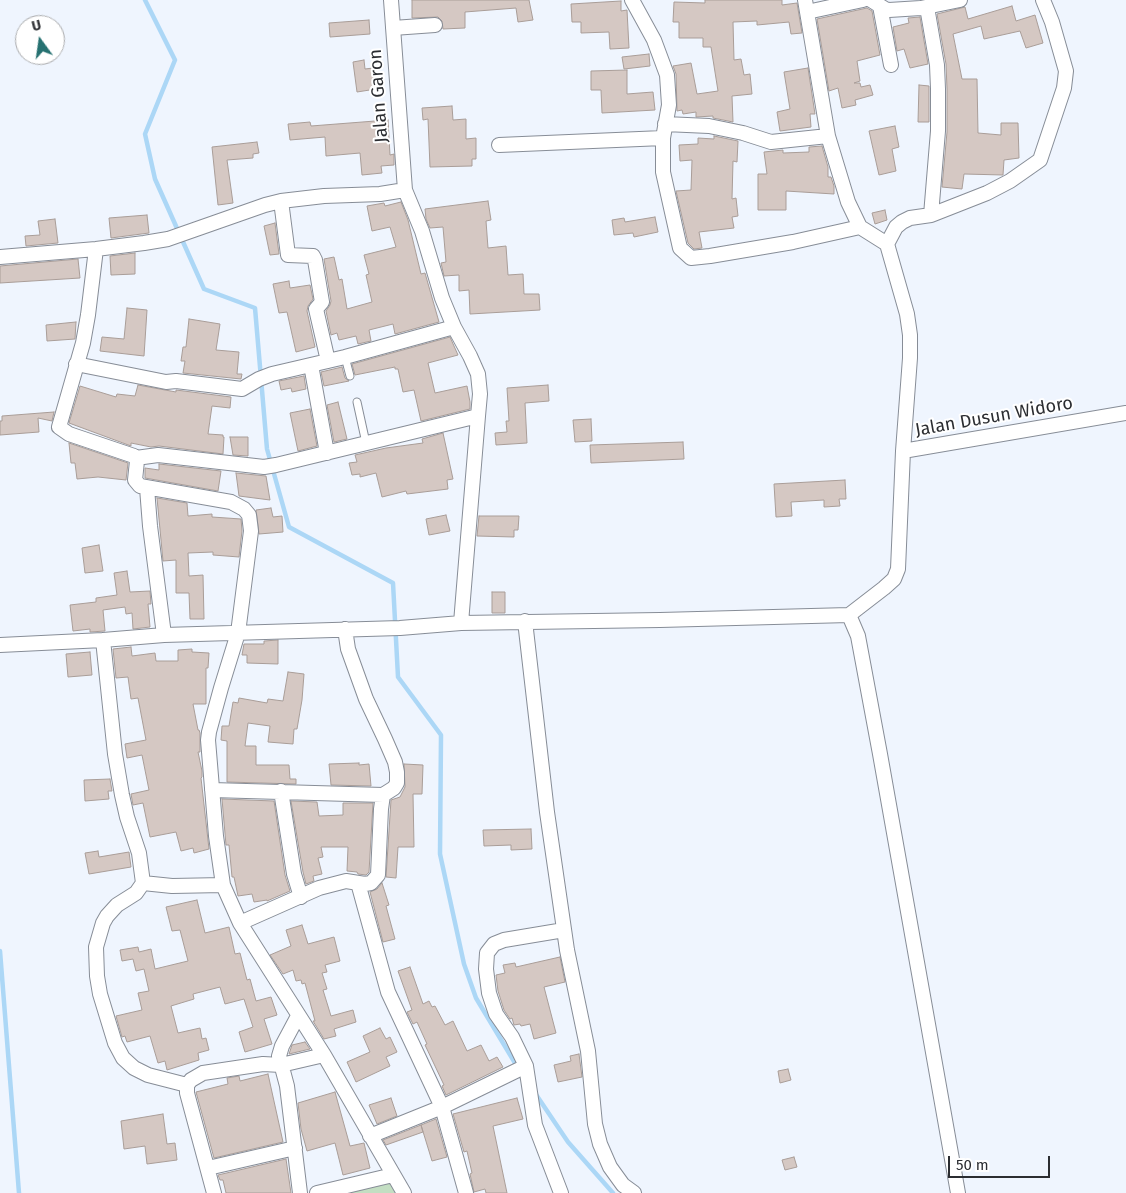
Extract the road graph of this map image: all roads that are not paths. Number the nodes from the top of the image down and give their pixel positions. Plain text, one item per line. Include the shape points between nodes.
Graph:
1 (391, 0) edge
2 (632, 0) edge
3 (863, 0) edge
4 (960, 0) edge
5 (1043, 0) edge
6 (876, 3) edge
7 (806, 6) edge
8 (927, 7) junction
9 (435, 25) dead end
10 (393, 28) junction
11 (891, 65) dead end
12 (665, 124) junction
13 (828, 136) junction
14 (663, 138) junction
15 (499, 145) dead end
16 (405, 190) junction
17 (281, 201) junction
18 (931, 215) junction
19 (860, 227) junction
20 (887, 244) junction
21 (96, 249) junction
22 (0, 257) edge
23 (454, 327) junction
24 (345, 357) junction
25 (328, 361) junction
26 (76, 364) junction
27 (311, 365) junction
28 (350, 376) dead end
29 (356, 402) dead end
30 (1126, 413) edge
31 (478, 416) junction
32 (366, 443) junction
33 (903, 451) junction
34 (327, 453) junction
35 (136, 458) junction
36 (147, 488) junction
37 (849, 615) junction
38 (525, 621) junction
39 (461, 623) junction
40 (344, 629) junction
41 (238, 633) junction
42 (164, 635) junction
43 (102, 640) junction
44 (0, 646) edge
45 (212, 790) junction
46 (281, 791) junction
47 (383, 795) junction
48 (143, 883) junction
49 (358, 883) junction
50 (223, 885) junction
51 (301, 897) junction
52 (240, 922) junction
53 (564, 930) junction
54 (298, 1016) junction
55 (324, 1055) junction
56 (281, 1065) junction
57 (526, 1066) junction
58 (187, 1086) junction
59 (442, 1107) junction
60 (370, 1136) junction
61 (295, 1148) junction
62 (208, 1168) junction
63 (393, 1175) junction
64 (214, 1193) edge
65 (300, 1193) edge
66 (317, 1193) edge
67 (404, 1193) edge
68 (466, 1193) edge
69 (561, 1193) edge
70 (634, 1193) edge
71 (958, 1193) edge

1 - 10 street, Jalan Garon
2 - 12 street via 654,40 666,75 669,105
3 - 7 street
4 - 8 street
5 - 18 street via 1066,71 1064,88 1040,160 1002,185
6 - 8 street via 889,10
6 - 11 street
7 - 13 street
8 - 18 street via 938,89
9 - 10 street
10 - 16 street, Jalan Garon
12 - 13 street via 710,126 771,142
12 - 14 street
13 - 19 street via 848,202
14 - 15 street
14 - 19 street via 663,172 672,216 680,248 691,258 793,242
16 - 17 street
16 - 23 street, Jalan Garon
17 - 21 street via 168,239
17 - 25 street via 288,255 313,256 315,260 322,302 316,310
18 - 20 street via 902,222
19 - 20 street
20 - 33 street via 910,335
21 - 22 street
21 - 26 street via 88,315
23 - 24 street
23 - 31 street, Jalan Garon via 478,374
24 - 25 street
24 - 28 lane
25 - 27 street
26 - 27 street via 164,382 242,389 263,378
26 - 35 street via 58,427
27 - 34 street
29 - 32 lane
30 - 33 street, Jalan Dusun Widoro
31 - 32 street
31 - 39 street, Jalan Garon
32 - 34 street
33 - 37 street, Jalan Dusun Widoro via 898,569 894,579
34 - 35 street via 270,466 158,455
35 - 36 street via 135,480
36 - 41 street via 226,501 244,509 249,515 251,531
36 - 42 street
37 - 38 street
37 - 71 street via 858,636
38 - 39 street
38 - 53 street
39 - 40 street
40 - 41 street
40 - 47 street via 366,699 396,767 397,783
41 - 42 street
41 - 45 street via 209,732
42 - 43 street
43 - 44 street
43 - 48 street via 120,787 139,853
45 - 46 street
45 - 50 street
46 - 47 street
46 - 51 street via 294,874
47 - 49 street via 378,875 371,883
48 - 50 street
48 - 58 street via 136,893 117,905 103,923 96,947 100,994 115,1043 127,1062 148,1075
49 - 51 street via 335,883
49 - 59 street via 388,992
50 - 52 street
51 - 52 street
52 - 54 street
53 - 57 street via 504,940 494,944 488,953 488,985 496,1014
53 - 70 street via 588,1050 600,1144 610,1167 623,1185
54 - 55 street
54 - 56 street via 282,1046
55 - 56 street
55 - 60 street
56 - 58 street via 263,1064 204,1073
56 - 61 street
57 - 59 street
57 - 69 street via 535,1125
58 - 62 street via 186,1093
59 - 60 street
59 - 68 street
60 - 63 street
61 - 62 street
61 - 65 street
62 - 64 street
63 - 66 street
63 - 67 street

